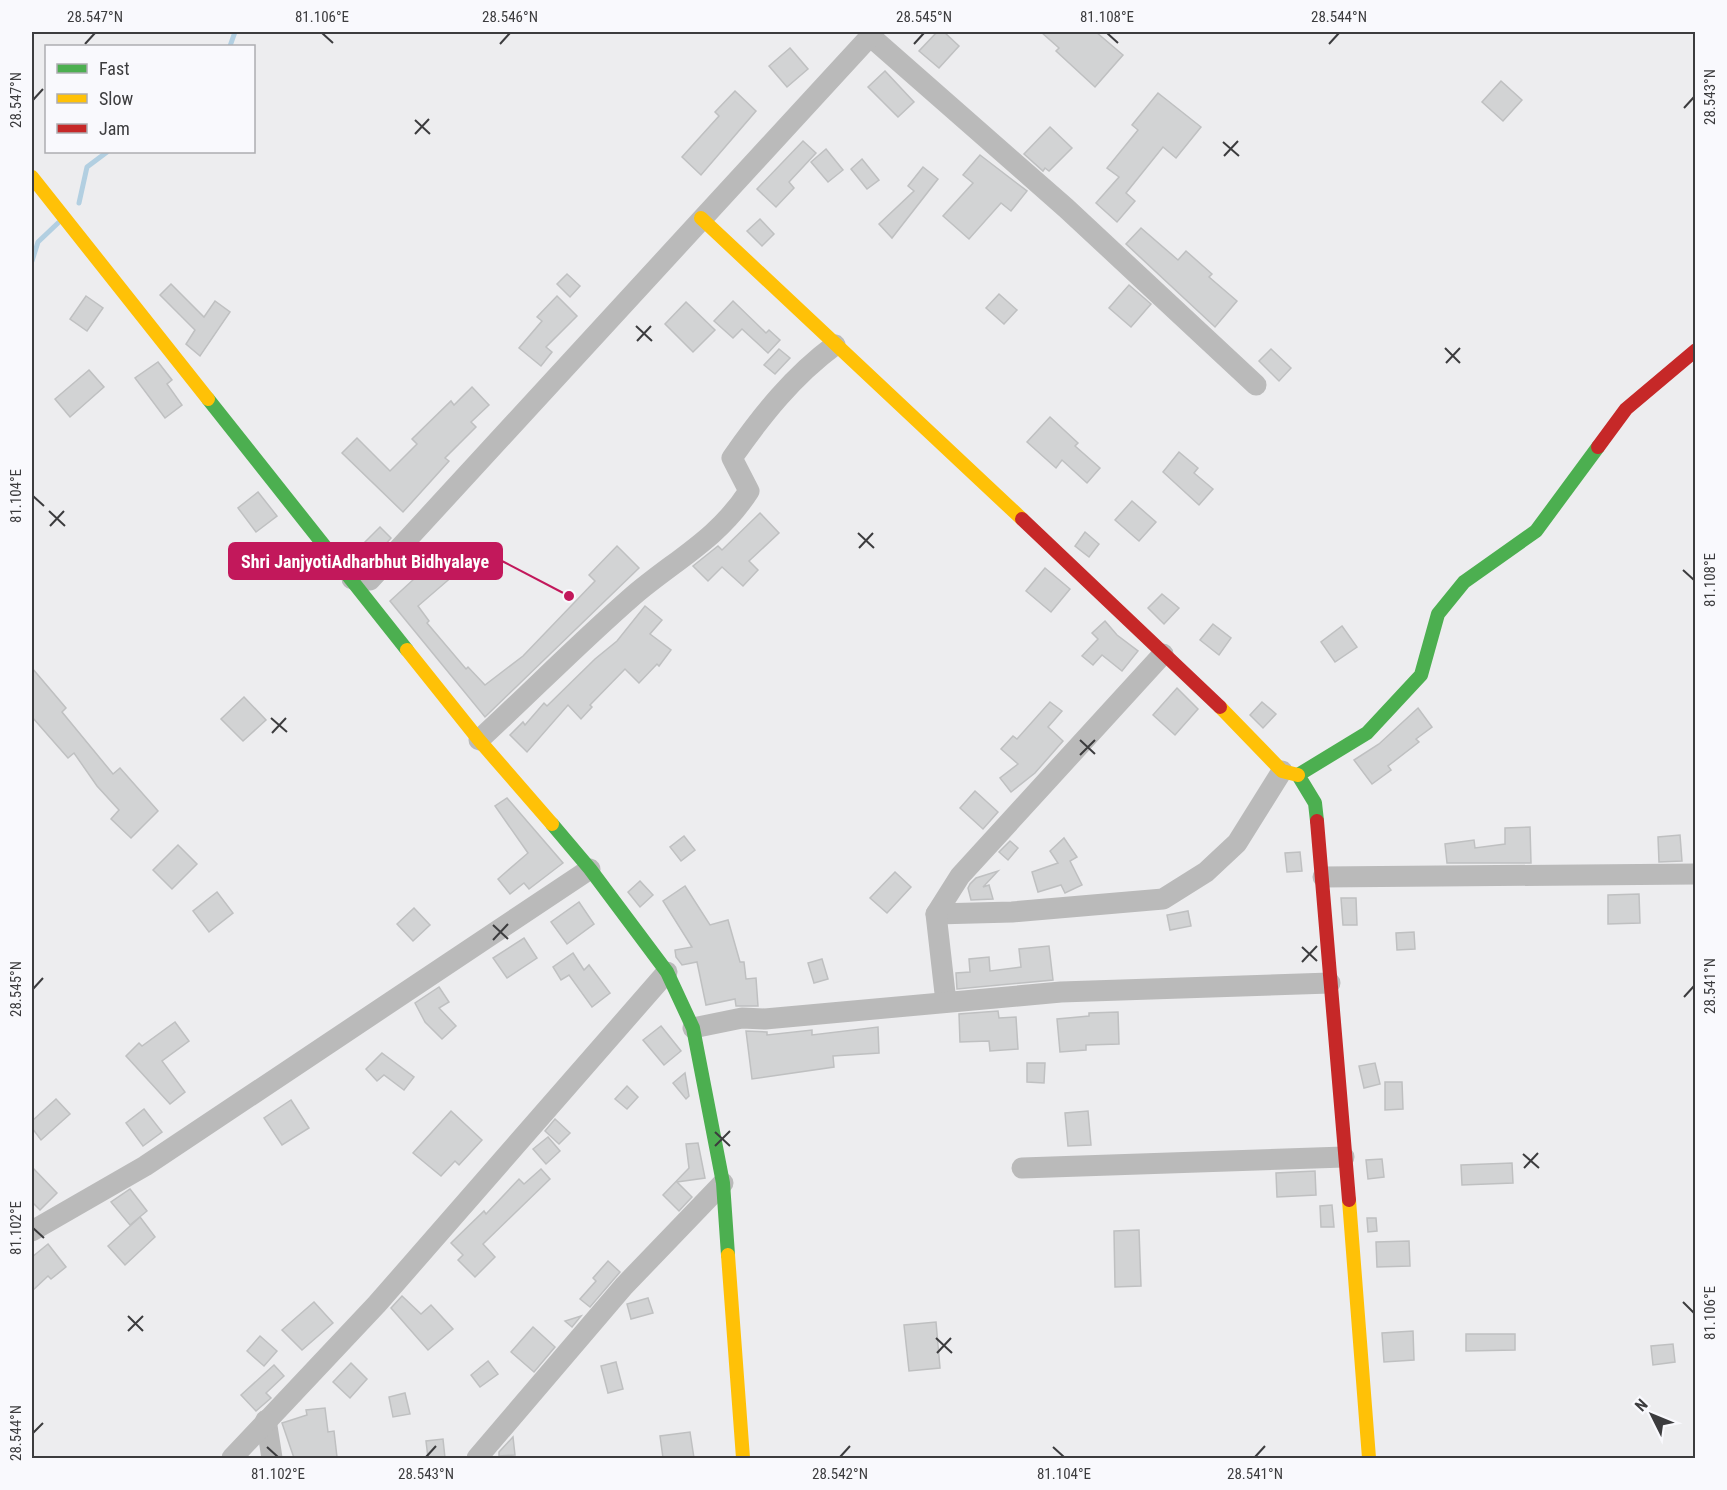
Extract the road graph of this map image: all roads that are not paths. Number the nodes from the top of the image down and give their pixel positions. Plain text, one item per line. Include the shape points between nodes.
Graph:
1 (872, 34) edge
2 (32, 177) edge
3 (701, 219) junction
4 (835, 345) junction
5 (1695, 350) edge
6 (1256, 385) dead end
7 (352, 579) junction
8 (1163, 654) junction
9 (480, 740) junction
10 (1290, 773) junction
11 (591, 869) junction
12 (1695, 874) edge
13 (1323, 877) junction
14 (936, 914) junction
15 (668, 972) junction
16 (1330, 983) junction
17 (946, 1002) junction
18 (693, 1028) junction
19 (1344, 1157) junction
20 (1023, 1168) dead end
21 (723, 1183) junction
22 (32, 1231) edge
23 (266, 1420) junction
24 (232, 1458) edge
25 (272, 1458) edge
26 (477, 1458) edge
27 (743, 1458) edge
28 (1369, 1458) edge

1 - 3 street
1 - 6 street
2 - 7 street
3 - 4 street
3 - 7 street via 370,580
4 - 8 street
4 - 9 street via 814,360 769,406 732,458 748,491 734,514 688,556 635,595
5 - 10 street via 1626,409 1536,531 1464,582 1438,614 1421,675 1375,725 1367,733
7 - 9 street
8 - 10 street
8 - 14 street via 960,876
9 - 11 street
10 - 13 street via 1315,803
10 - 14 street via 1237,843 1206,872 1163,899 1012,912
11 - 15 street
11 - 22 street via 145,1166
12 - 13 street
13 - 16 street
14 - 17 street
15 - 18 street
15 - 23 street via 377,1304
16 - 17 street via 1061,992
16 - 19 street
17 - 18 street via 742,1018
18 - 21 street
19 - 20 street
19 - 28 street
21 - 26 street via 624,1286
21 - 27 street
23 - 24 street
23 - 25 street

